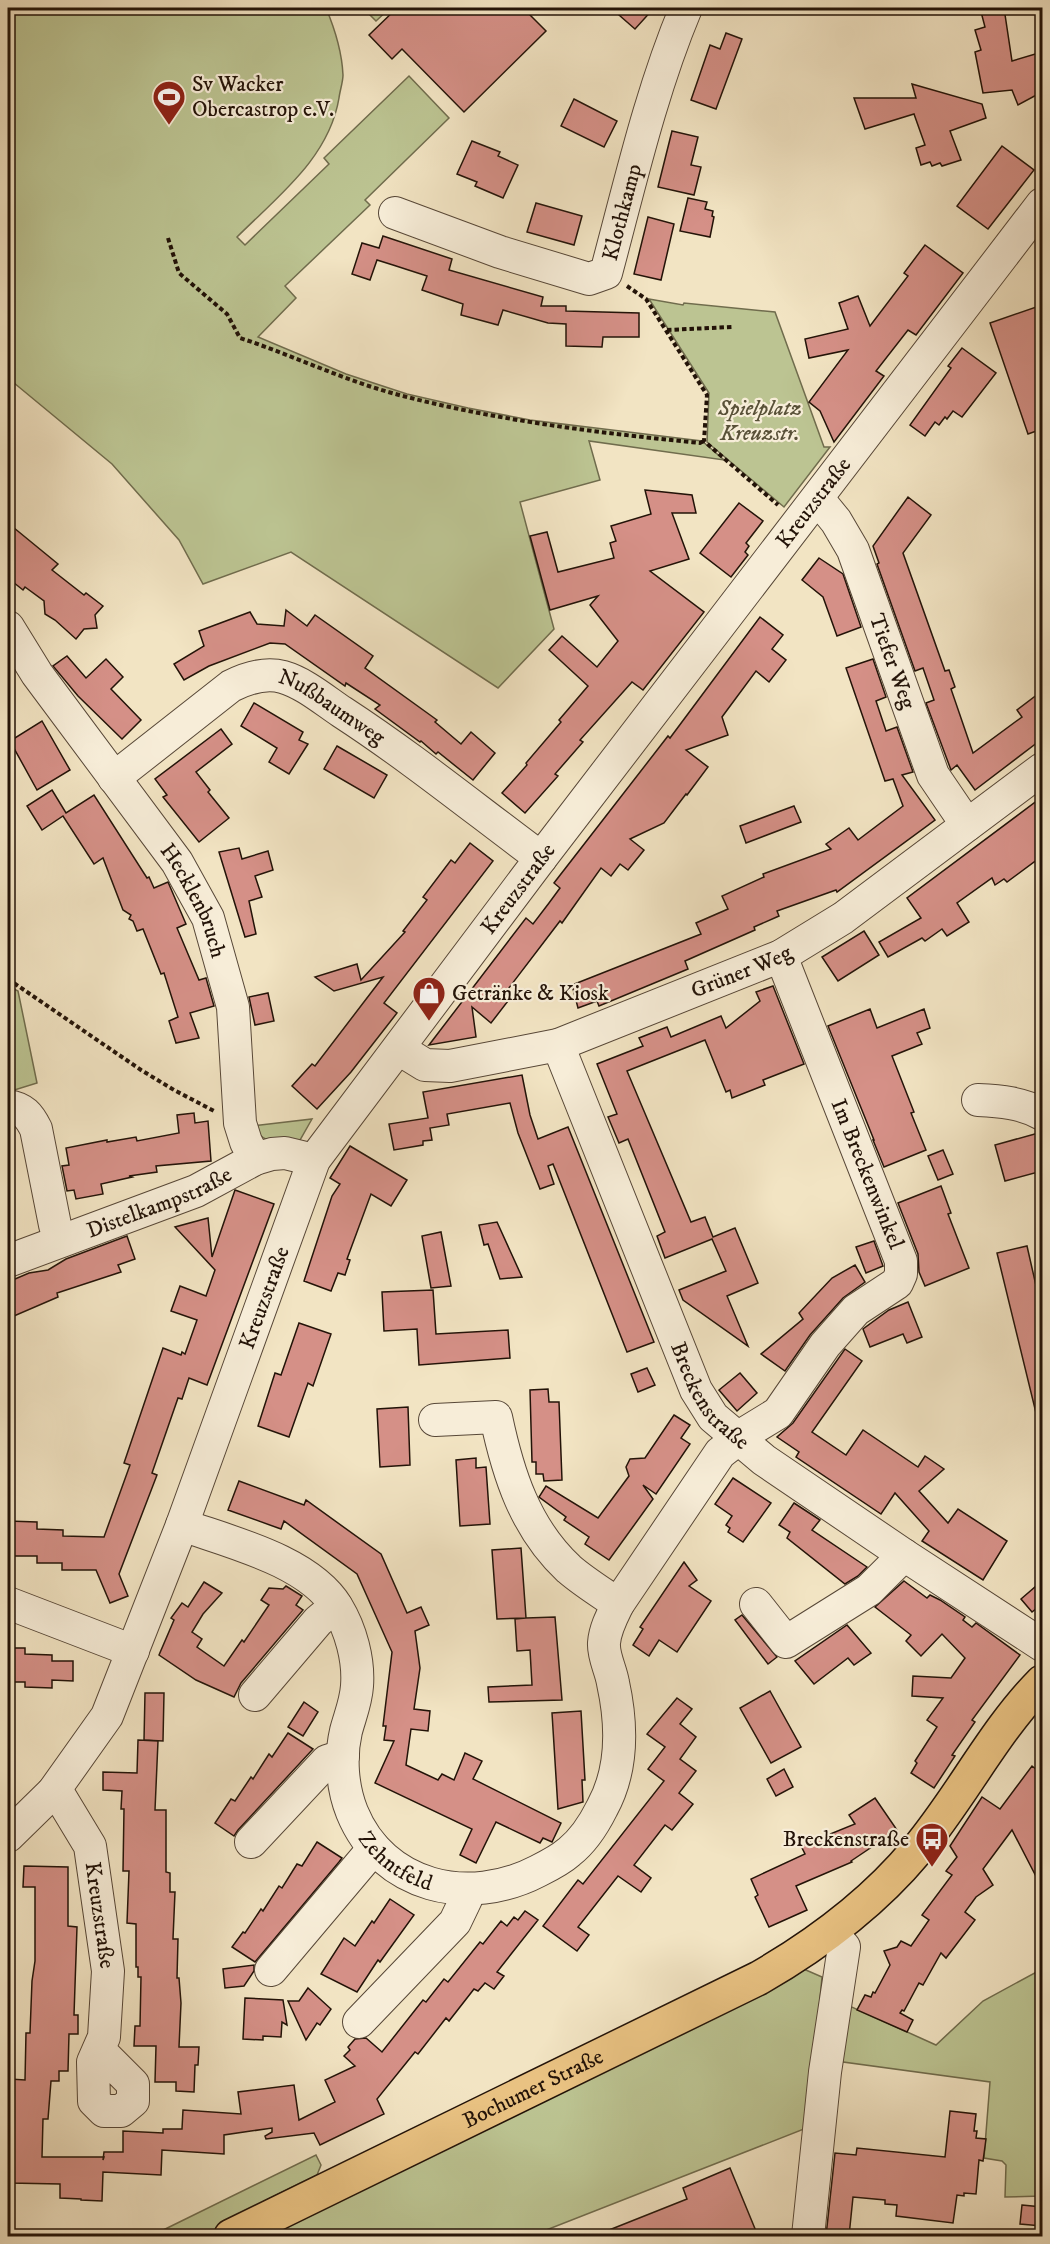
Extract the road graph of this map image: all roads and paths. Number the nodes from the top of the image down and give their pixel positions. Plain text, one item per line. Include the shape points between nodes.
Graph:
1 (686, 8) edge
2 (1042, 204) edge
3 (395, 213) dead end
4 (168, 238) dead end
5 (606, 273) junction
6 (732, 327) dead end
7 (666, 330) junction
8 (704, 441) junction
9 (818, 498) junction
10 (799, 524) junction
11 (8, 627) edge
12 (1042, 768) edge
13 (114, 778) junction
14 (967, 825) junction
15 (541, 858) junction
16 (781, 956) junction
17 (8, 979) edge
18 (558, 1046) junction
19 (399, 1049) junction
20 (978, 1100) dead end
21 (8, 1106) edge
22 (1042, 1114) edge
23 (240, 1123) junction
24 (255, 1159) junction
25 (314, 1160) junction
26 (60, 1241) junction
27 (8, 1261) edge
28 (435, 1420) dead end
29 (738, 1439) junction
30 (182, 1525) junction
31 (904, 1555) junction
32 (8, 1603) edge
33 (618, 1604) junction
34 (756, 1604) dead end
35 (336, 1606) junction
36 (1042, 1645) edge
37 (133, 1651) junction
38 (1042, 1682) edge
39 (255, 1695) dead end
40 (343, 1756) junction
41 (53, 1792) junction
42 (8, 1836) edge
43 (251, 1842) dead end
44 (375, 1848) junction
45 (469, 1889) junction
46 (831, 1932) junction
47 (271, 1970) dead end
48 (359, 2022) dead end
49 (99, 2049) dead end
50 (231, 2236) edge
51 (808, 2236) edge

1 - 5 street, Klothkamp via 651,100
2 - 9 street, Kreuzstraße
3 - 5 street, Klothkamp via 500,252 589,279
4 - 8 path via 179,273 227,314 240,338 356,382 402,396 530,423
5 - 7 path via 646,299
6 - 7 path
7 - 8 path via 707,395
8 - 10 path
9 - 10 street, Kreuzstraße
9 - 14 street, Tiefer Weg via 853,550 933,775
10 - 15 street, Kreuzstraße
11 - 13 street, Hecklenbruch via 37,674
12 - 14 street, Grüner Weg
13 - 15 street, Nußbaumweg via 231,686 247,678 282,676 377,735
13 - 23 street, Hecklenbruch via 177,862 208,918 233,1007
14 - 16 street, Grüner Weg via 843,918
15 - 19 street, Kreuzstraße
16 - 18 street, Grüner Weg
16 - 29 street, Im Breckenwinkel via 902,1267 897,1283 856,1310 825,1345 778,1413
17 - 23 path via 174,1090
18 - 19 street, Grüner Weg via 450,1066 424,1065
18 - 29 street, Breckenstraße via 696,1390 713,1417
19 - 25 street, Kreuzstraße
20 - 22 street via 1028,1106
21 - 26 street, Distelkampstraße via 29,1116 36,1129
23 - 24 street, Hecklenbruch
24 - 25 street via 285,1153
24 - 26 street, Distelkampstraße via 196,1191
25 - 30 street, Kreuzstraße
26 - 27 street, Distelkampstraße
28 - 33 street via 496,1417 519,1499 543,1540 570,1569
29 - 31 street, Breckenstraße
29 - 33 street, Zehntfeld via 720,1453
30 - 35 street, Zehntfeld via 279,1560 312,1580
30 - 37 street, Kreuzstraße
31 - 34 street via 869,1590 786,1642
31 - 36 street, Breckenstraße
32 - 37 street
33 - 45 street, Zehntfeld via 604,1644 620,1736 617,1765 603,1807 570,1852 552,1864 493,1888
35 - 39 street via 318,1621
35 - 40 street, Zehntfeld via 350,1633 356,1663 357,1687
37 - 41 street, Kreuzstraße via 107,1716
38 - 46 main road, Bochumer Straße via 1001,1730 918,1850
40 - 43 street via 327,1761
40 - 44 street, Zehntfeld via 344,1783 352,1812
41 - 42 street, Kreuzstraße
41 - 49 street, Kreuzstraße via 61,1798 90,1846 108,1971 104,2037
44 - 45 street, Zehntfeld via 406,1874 448,1888
44 - 47 street
45 - 48 street via 455,1923
46 - 50 main road, Bochumer Straße via 759,1978
46 - 51 street via 844,1947 825,2072

